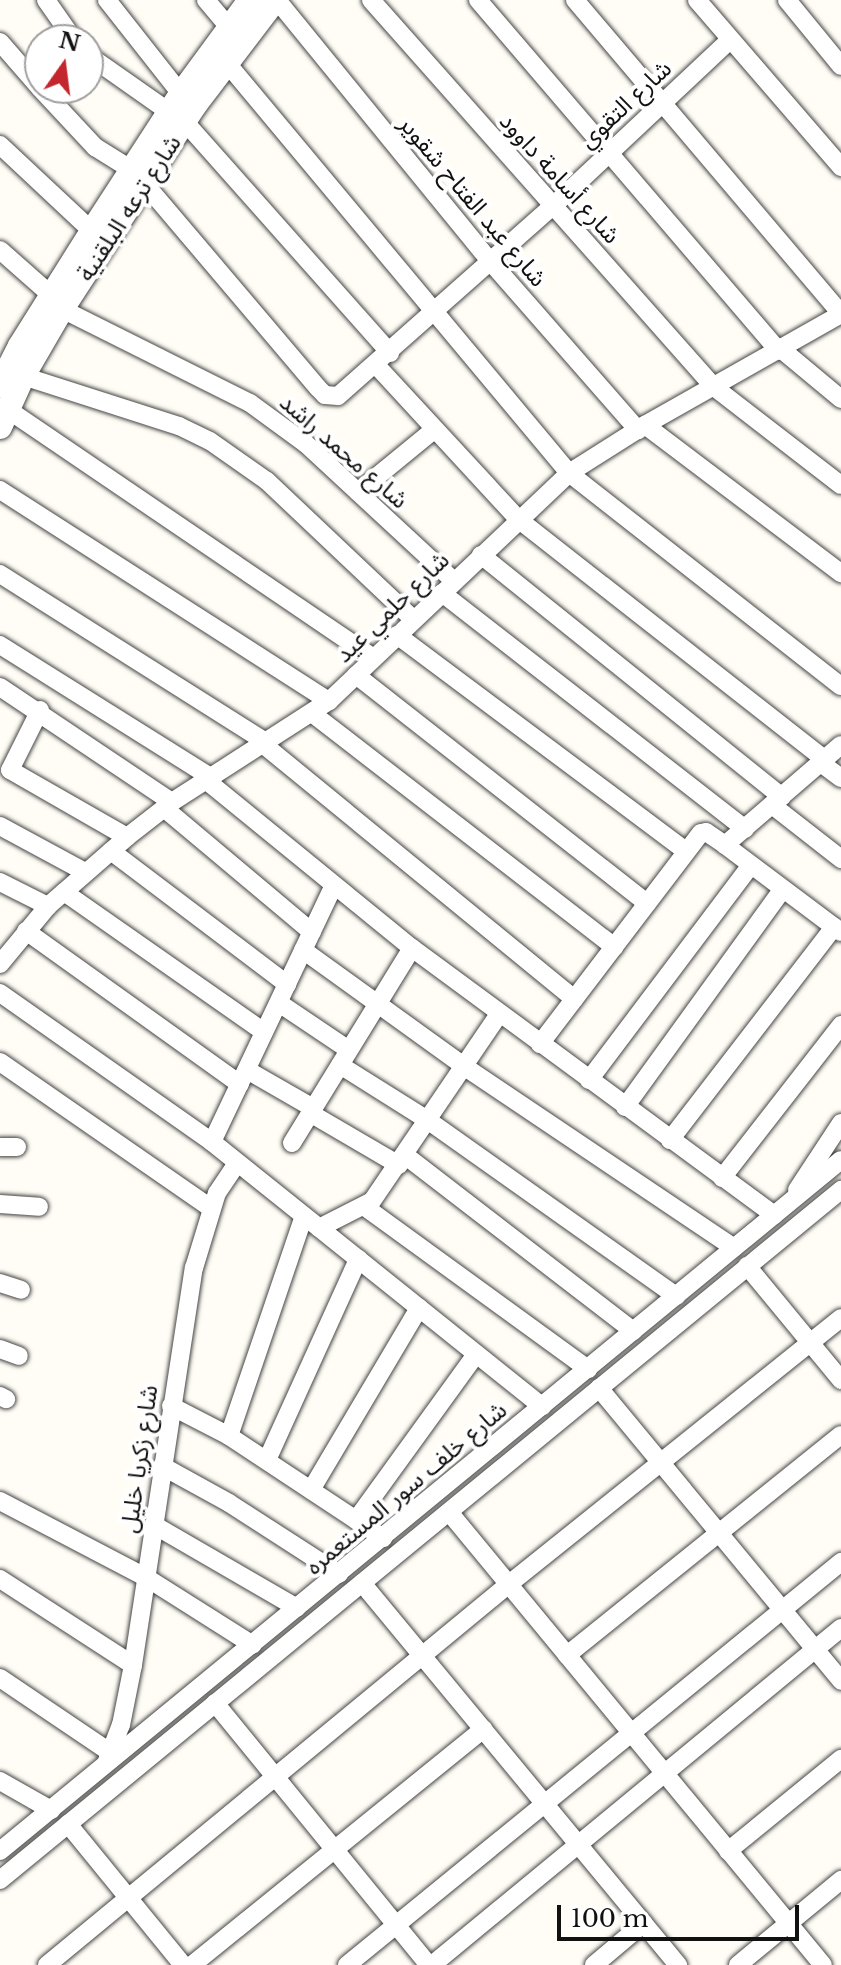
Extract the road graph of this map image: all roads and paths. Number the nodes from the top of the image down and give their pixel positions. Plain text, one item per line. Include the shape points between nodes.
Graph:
1 (46, 0) edge
2 (107, 0) edge
3 (206, 0) edge
4 (250, 0) edge
5 (276, 0) edge
6 (371, 0) edge
7 (478, 0) edge
8 (575, 0) edge
9 (697, 0) edge
10 (787, 0) edge
11 (63, 24) edge
12 (228, 26) junction
13 (729, 41) junction
14 (0, 42) edge
15 (226, 62) junction
16 (104, 65) edge
17 (841, 66) edge
18 (24, 70) edge
19 (664, 101) junction
20 (54, 104) edge
21 (178, 109) junction
22 (0, 145) edge
23 (608, 152) junction
24 (839, 161) edge
25 (138, 177) junction
26 (553, 206) junction
27 (92, 231) junction
28 (0, 250) edge
29 (490, 261) junction
30 (56, 302) junction
31 (435, 311) junction
32 (841, 314) edge
33 (780, 350) junction
34 (383, 359) junction
35 (7, 377) edge
36 (714, 387) junction
37 (841, 399) edge
38 (4, 418) edge
39 (642, 427) junction
40 (435, 429) junction
41 (569, 473) junction
42 (841, 485) edge
43 (0, 490) edge
44 (358, 492) junction
45 (518, 519) junction
46 (481, 555) junction
47 (841, 573) edge
48 (0, 574) edge
49 (448, 587) junction
50 (414, 620) junction
51 (397, 635) junction
52 (0, 645) edge
53 (373, 658) junction
54 (356, 675) junction
55 (841, 686) edge
56 (0, 687) edge
57 (329, 701) junction
58 (40, 710) junction
59 (313, 714) junction
60 (266, 744) junction
61 (841, 745) edge
62 (823, 761) junction
63 (841, 778) edge
64 (210, 780) junction
65 (777, 801) junction
66 (168, 805) junction
67 (0, 826) edge
68 (745, 829) junction
69 (127, 837) junction
70 (725, 845) junction
71 (111, 851) junction
72 (686, 851) junction
73 (841, 859) edge
74 (751, 865) junction
75 (85, 872) junction
76 (0, 882) edge
77 (334, 885) junction
78 (783, 889) junction
79 (64, 892) junction
80 (647, 903) junction
81 (48, 906) junction
82 (838, 929) edge
83 (26, 931) junction
84 (312, 932) junction
85 (614, 947) junction
86 (412, 948) junction
87 (303, 950) junction
88 (0, 964) edge
89 (287, 984) junction
90 (0, 993) edge
91 (574, 999) junction
92 (279, 1003) junction
93 (377, 1004) junction
94 (499, 1014) junction
95 (841, 1025) edge
96 (264, 1032) junction
97 (540, 1044) junction
98 (344, 1058) junction
99 (0, 1062) edge
100 (465, 1067) junction
101 (244, 1077) junction
102 (589, 1080) junction
103 (625, 1107) junction
104 (312, 1111) junction
105 (429, 1121) junction
106 (841, 1123) edge
107 (670, 1140) junction
108 (212, 1142) junction
109 (292, 1143) dead end
110 (402, 1160) junction
111 (841, 1160) edge
112 (237, 1163) junction
113 (722, 1178) junction
114 (841, 1190) edge
115 (789, 1203) junction
116 (0, 1204) edge
117 (39, 1207) dead end
118 (365, 1207) junction
119 (211, 1208) junction
120 (774, 1215) junction
121 (304, 1216) junction
122 (319, 1228) junction
123 (734, 1248) junction
124 (358, 1259) junction
125 (747, 1266) junction
126 (0, 1283) edge
127 (21, 1290) dead end
128 (676, 1296) junction
129 (419, 1308) junction
130 (841, 1318) edge
131 (633, 1331) junction
132 (810, 1342) junction
133 (0, 1349) edge
134 (476, 1354) junction
135 (19, 1356) dead end
136 (588, 1369) junction
137 (841, 1380) edge
138 (599, 1388) junction
139 (171, 1406) junction
140 (542, 1406) junction
141 (841, 1435) edge
142 (229, 1436) junction
143 (267, 1460) junction
144 (660, 1463) junction
145 (162, 1466) junction
146 (311, 1490) junction
147 (0, 1501) edge
148 (449, 1512) junction
149 (356, 1520) junction
150 (154, 1525) junction
151 (719, 1533) junction
152 (383, 1538) junction
153 (841, 1562) edge
154 (339, 1574) junction
155 (147, 1578) junction
156 (0, 1579) edge
157 (362, 1583) junction
158 (509, 1584) junction
159 (297, 1608) junction
160 (782, 1609) junction
161 (841, 1628) edge
162 (253, 1645) junction
163 (815, 1650) junction
164 (422, 1655) junction
165 (567, 1655) junction
166 (133, 1665) junction
167 (0, 1678) edge
168 (841, 1681) edge
169 (215, 1703) junction
170 (483, 1729) junction
171 (630, 1732) junction
172 (841, 1759) edge
173 (108, 1760) junction
174 (665, 1773) junction
175 (275, 1777) junction
176 (0, 1781) edge
177 (544, 1803) junction
178 (51, 1810) junction
179 (68, 1824) junction
180 (578, 1844) junction
181 (334, 1849) junction
182 (0, 1851) edge
183 (728, 1851) junction
184 (0, 1880) edge
185 (841, 1880) edge
186 (128, 1898) junction
187 (644, 1923) junction
188 (789, 1924) junction
189 (396, 1925) junction
190 (47, 1965) edge
191 (183, 1965) edge
192 (192, 1965) edge
193 (347, 1965) edge
194 (431, 1965) edge
195 (594, 1965) edge
196 (678, 1965) edge
197 (738, 1965) edge
198 (823, 1965) edge

1 - 11 street
2 - 21 street
3 - 12 street
4 - 12 street, شارع ترعه البلقنية
5 - 15 street, شارع ترعه البلقنية
5 - 29 street, شارع عبد الفتاح شقوير
6 - 26 street, شارع أسامة داوود
7 - 23 street
8 - 19 street
9 - 13 street
10 - 17 street
12 - 21 street, شارع ترعه البلقنية
13 - 19 street, شارع التقوي
13 - 24 street
14 - 18 street
15 - 21 street, شارع ترعه البلقنية
15 - 31 street
16 - 21 street
19 - 23 street, شارع التقوي
19 - 32 street
20 - 25 street via 87,140
21 - 25 street, شارع ترعه البلقنية
21 - 34 street
22 - 27 street
23 - 26 street, شارع التقوي
23 - 33 street
25 - 27 street, شارع ترعه البلقنية
25 - 30 street, شارع ترعه البلقنية
25 - 34 street, شارع التقوي via 325,395 344,393
26 - 29 street, شارع التقوي
26 - 36 street, شارع أسامة داوود
27 - 30 street, شارع ترعه البلقنية
28 - 30 street, شارع محمد راشد
29 - 31 street, شارع التقوي
29 - 39 street, شارع عبد الفتاح شقوير
30 - 35 street, شارع ترعه البلقنية
30 - 44 street, شارع محمد راشد via 250,403
31 - 34 street, شارع التقوي
31 - 41 street
32 - 33 street, شارع حلمي عيد
33 - 36 street, شارع حلمي عيد
33 - 37 street
34 - 40 street
35 - 38 street, شارع ترعه البلقنية
35 - 50 street via 179,426 220,447 267,481
36 - 39 street, شارع حلمي عيد
36 - 42 street, شارع أسامة داوود
38 - 53 street
39 - 41 street, شارع حلمي عيد
39 - 47 street, شارع عبد الفتاح شقوير
40 - 44 street
40 - 45 street
41 - 45 street, شارع حلمي عيد
41 - 55 street
43 - 57 street
44 - 49 street, شارع محمد راشد
45 - 46 street, شارع حلمي عيد
45 - 62 street
46 - 49 street, شارع حلمي عيد
46 - 65 street
48 - 60 street
49 - 50 street, شارع حلمي عيد
49 - 68 street, شارع محمد راشد
50 - 51 street, شارع حلمي عيد
51 - 53 street, شارع حلمي عيد
51 - 72 street
52 - 64 street
53 - 54 street, شارع حلمي عيد
54 - 57 street, شارع حلمي عيد
54 - 80 street
56 - 58 street
57 - 59 street, شارع حلمي عيد
58 - 66 street
58 - 69 street via 10,770
59 - 60 street, شارع حلمي عيد
59 - 85 street
60 - 64 street, شارع حلمي عيد
60 - 91 street
61 - 62 street
62 - 63 street
62 - 65 street
64 - 66 street, شارع حلمي عيد
64 - 77 street
65 - 68 street
65 - 73 street
66 - 69 street, شارع حلمي عيد
66 - 84 street
67 - 75 street
68 - 70 street
69 - 71 street, شارع حلمي عيد
70 - 72 street via 704,831
70 - 74 street
71 - 75 street, شارع حلمي عيد
71 - 89 street
72 - 80 street
74 - 78 street
74 - 102 street
75 - 79 street, شارع حلمي عيد
76 - 81 street
77 - 84 street
77 - 86 street
78 - 82 street
78 - 103 street
79 - 81 street, شارع حلمي عيد
79 - 96 street
80 - 85 street
81 - 83 street, شارع حلمي عيد
82 - 107 street
83 - 88 street, شارع حلمي عيد
83 - 101 street
84 - 87 street
85 - 91 street
86 - 93 street
86 - 94 street
87 - 89 street
87 - 93 street
89 - 92 street
90 - 108 street
91 - 97 street
92 - 96 street
92 - 98 street
93 - 98 street
93 - 100 street
94 - 97 street
94 - 100 street
95 - 113 street
96 - 101 street
97 - 102 street
98 - 104 street
98 - 105 street
99 - 119 street
100 - 105 street
100 - 123 street
101 - 104 street
101 - 108 street
102 - 103 street
103 - 107 street
104 - 109 street
104 - 110 street
105 - 110 street
105 - 128 street
106 - 115 street
107 - 113 street
108 - 112 street
110 - 118 street
110 - 131 street
111 - 115 street, شارع خلف سور المستعمره
112 - 119 street, شارع زكريا خليل
112 - 121 street
113 - 120 street
114 - 125 street
115 - 120 street, شارع خلف سور المستعمره
116 - 117 street
118 - 122 street
118 - 136 street
119 - 139 street, شارع زكريا خليل via 183,1320
120 - 123 street, شارع خلف سور المستعمره
121 - 122 street
121 - 142 street
122 - 124 street
123 - 128 street, شارع خلف سور المستعمره
124 - 129 street
124 - 143 street
125 - 132 street
125 - 138 street
126 - 127 street
128 - 131 street, شارع خلف سور المستعمره
129 - 134 street
129 - 146 street
130 - 132 street
131 - 136 street, شارع خلف سور المستعمره
132 - 137 street
132 - 144 street
133 - 135 street
134 - 140 street
134 - 149 street
136 - 140 street, شارع خلف سور المستعمره
138 - 144 street
138 - 148 street
139 - 142 street
139 - 145 street, شارع زكريا خليل
140 - 152 street, شارع خلف سور المستعمره
141 - 151 street
142 - 143 street
143 - 146 street
144 - 151 street
144 - 158 street
145 - 150 street, شارع زكريا خليل
145 - 154 street
146 - 149 street
147 - 155 street
148 - 157 street
148 - 158 street
149 - 152 street
150 - 155 street, شارع زكريا خليل
150 - 159 street
151 - 160 street
151 - 165 street
152 - 154 street, شارع خلف سور المستعمره
153 - 160 street
154 - 159 street, شارع خلف سور المستعمره
155 - 162 street
155 - 166 street, شارع زكريا خليل
156 - 166 street
157 - 164 street
157 - 169 street
158 - 164 street
158 - 165 street
159 - 162 street, شارع خلف سور المستعمره
160 - 163 street
160 - 171 street
161 - 163 street
162 - 173 street, شارع خلف سور المستعمره
163 - 168 street
163 - 174 street
164 - 170 street
164 - 175 street
165 - 171 street
166 - 173 street, شارع زكريا خليل
167 - 173 street
169 - 175 street
169 - 179 street
170 - 177 street
170 - 181 street
171 - 174 street
171 - 177 street
172 - 183 street
173 - 178 street, شارع خلف سور المستعمره
174 - 180 street
174 - 183 street
175 - 181 street
175 - 186 street
176 - 178 street
177 - 180 street
177 - 189 street
178 - 182 street, شارع خلف سور المستعمره
179 - 184 street
179 - 186 street
180 - 187 street
180 - 194 street
181 - 189 street
181 - 192 street
183 - 188 street
185 - 188 street
186 - 190 street
186 - 191 street
187 - 195 street
187 - 196 street
188 - 197 street
188 - 198 street
189 - 193 street
189 - 194 street

